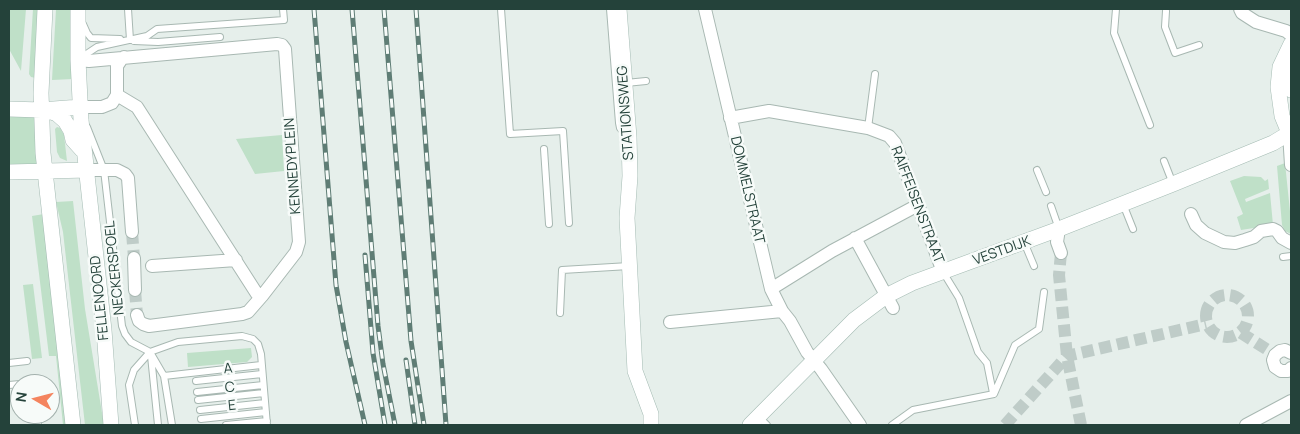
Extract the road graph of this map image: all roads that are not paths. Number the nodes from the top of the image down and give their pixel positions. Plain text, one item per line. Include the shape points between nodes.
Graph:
1 (45, 9) edge
2 (128, 9) edge
3 (283, 9) edge
4 (501, 9) edge
5 (610, 9) edge
6 (619, 9) edge
7 (705, 9) edge
8 (1116, 9) edge
9 (1240, 9) edge
10 (78, 10) edge
11 (1166, 10) dead end
12 (1291, 35) edge
13 (220, 37) dead end
14 (130, 40) junction
15 (1199, 45) dead end
16 (1288, 50) edge
17 (124, 57) junction
18 (78, 60) junction
19 (875, 74) dead end
20 (646, 81) dead end
21 (624, 83) junction
22 (1291, 90) edge
23 (117, 95) junction
24 (80, 107) junction
25 (9, 109) edge
26 (41, 110) junction
27 (730, 118) junction
28 (1150, 125) dead end
29 (868, 128) junction
30 (1291, 130) edge
31 (628, 137) junction
32 (544, 149) dead end
33 (84, 153) junction
34 (1164, 160) dead end
35 (1291, 165) edge
36 (45, 170) junction
37 (86, 170) junction
38 (104, 170) junction
39 (1037, 170) dead end
40 (9, 172) edge
41 (9, 176) edge
42 (1173, 184) junction
43 (47, 192) junction
44 (1046, 192) dead end
45 (1123, 203) junction
46 (918, 205) junction
47 (1051, 206) dead end
48 (1191, 214) dead end
49 (569, 223) dead end
50 (549, 224) dead end
51 (1133, 228) dead end
52 (1059, 229) junction
53 (132, 232) tunnel mouth
54 (856, 238) junction
55 (1024, 242) junction
56 (1291, 243) edge
57 (1061, 253) tunnel mouth
58 (1291, 256) edge
59 (1283, 257) dead end
60 (134, 258) tunnel mouth
61 (236, 260) junction
62 (152, 266) dead end
63 (629, 266) junction
64 (1034, 266) dead end
65 (943, 272) junction
66 (771, 289) junction
67 (135, 290) tunnel mouth
68 (1044, 292) dead end
69 (257, 294) dead end
70 (889, 302) junction
71 (782, 311) junction
72 (560, 313) dead end
73 (137, 316) dead end
74 (670, 322) dead end
75 (150, 352) junction
76 (1291, 353) edge
77 (28, 360) dead end
78 (814, 361) junction
79 (9, 363) edge
80 (261, 365) junction
81 (1291, 368) edge
82 (194, 372) junction
83 (262, 374) junction
84 (164, 376) junction
85 (196, 380) junction
86 (263, 385) junction
87 (197, 392) junction
88 (264, 393) junction
89 (994, 394) junction
90 (198, 400) junction
91 (1291, 401) edge
92 (265, 403) junction
93 (200, 410) junction
94 (266, 412) junction
95 (201, 422) edge
96 (759, 422) edge
97 (267, 423) edge
98 (73, 425) edge
99 (111, 425) edge
100 (135, 425) edge
101 (158, 425) edge
102 (172, 425) edge
103 (226, 425) edge
104 (651, 425) edge
105 (860, 425) edge
106 (892, 425) edge
107 (1246, 425) edge

1 - 26 street
2 - 14 lane
3 - 14 lane via 284,20 157,29 147,36
4 - 49 lane via 510,134 563,131
5 - 31 lane via 619,123
6 - 21 street, STATIONSWEG
7 - 27 street, DOMMELSTRAAT
8 - 28 lane via 1114,32
9 - 12 street via 1256,22
10 - 14 lane via 91,38
10 - 18 street, FELLENOORD
11 - 15 lane via 1165,26 1175,53
13 - 14 lane via 158,42
14 - 18 lane via 97,47
16 - 22 street
16 - 30 street via 1280,67 1278,88 1282,116
17 - 18 street, KENNEDYPLEIN
17 - 23 street via 117,66
17 - 73 street, KENNEDYPLEIN via 277,44 284,47 299,242 296,252 248,312 150,326 139,321
18 - 24 street, FELLENOORD
19 - 29 lane
20 - 21 lane
21 - 31 street, STATIONSWEG
23 - 24 street via 108,106
23 - 61 street via 137,107
24 - 26 street
24 - 33 street, FELLENOORD
24 - 38 lane, NECKERSPOEL
25 - 26 street
26 - 33 street via 52,112 65,121 73,140
26 - 36 street
27 - 29 street, RAIFFEISENSTRAAT via 768,111
27 - 66 street, DOMMELSTRAAT via 739,176
29 - 46 street, RAIFFEISENSTRAAT via 889,136 896,143
30 - 35 street
30 - 42 street, VESTDIJK via 1273,143
31 - 63 street, STATIONSWEG via 630,176 626,218
32 - 50 lane
33 - 37 street, FELLENOORD
34 - 42 lane
36 - 37 street
36 - 40 street
36 - 43 street
37 - 38 street
37 - 99 street, FELLENOORD
38 - 53 street via 122,171 128,178
38 - 75 lane, NECKERSPOEL via 122,326 131,342
39 - 44 lane
41 - 43 street via 34,182
42 - 45 street, VESTDIJK
43 - 98 street
45 - 51 lane
45 - 52 street, VESTDIJK
46 - 54 street
46 - 65 street, RAIFFEISENSTRAAT
47 - 52 lane
48 - 56 street via 1205,233 1224,242 1235,243 1254,237 1261,231 1274,229
52 - 55 street, VESTDIJK
52 - 57 street via 1057,242
54 - 66 street
54 - 70 street
55 - 64 lane
55 - 65 street, VESTDIJK
58 - 59 lane
60 - 67 street
61 - 62 street
61 - 69 street
63 - 72 lane via 562,270
63 - 104 street, STATIONSWEG via 635,371 651,414
65 - 70 street, VESTDIJK via 912,283
65 - 89 lane, RAIFFEISENSTRAAT via 959,298 978,352 987,363
66 - 71 street, DOMMELSTRAAT
68 - 89 lane via 1039,330 1016,345
70 - 78 street, VESTDIJK via 854,320
71 - 74 street
71 - 78 street, DOMMELSTRAAT
75 - 80 lane via 178,342 248,337 258,344
75 - 84 lane, NECKERSPOEL
75 - 100 lane via 134,370 128,385
75 - 101 lane
76 - 81 street via 1282,350 1273,353 1278,369
77 - 79 lane
78 - 96 street, VESTDIJK
78 - 105 street, DOMMELSTRAAT
80 - 82 lane, A
80 - 83 lane
82 - 84 lane
82 - 85 lane
83 - 85 lane
83 - 86 lane
84 - 102 lane, NECKERSPOEL
85 - 87 lane
86 - 87 lane, C
86 - 88 lane
87 - 90 lane
88 - 90 lane
88 - 92 lane
89 - 106 lane via 913,410
90 - 93 lane
91 - 107 street
92 - 93 lane, E
92 - 94 lane
93 - 95 lane
94 - 95 lane
94 - 97 lane
97 - 103 lane

